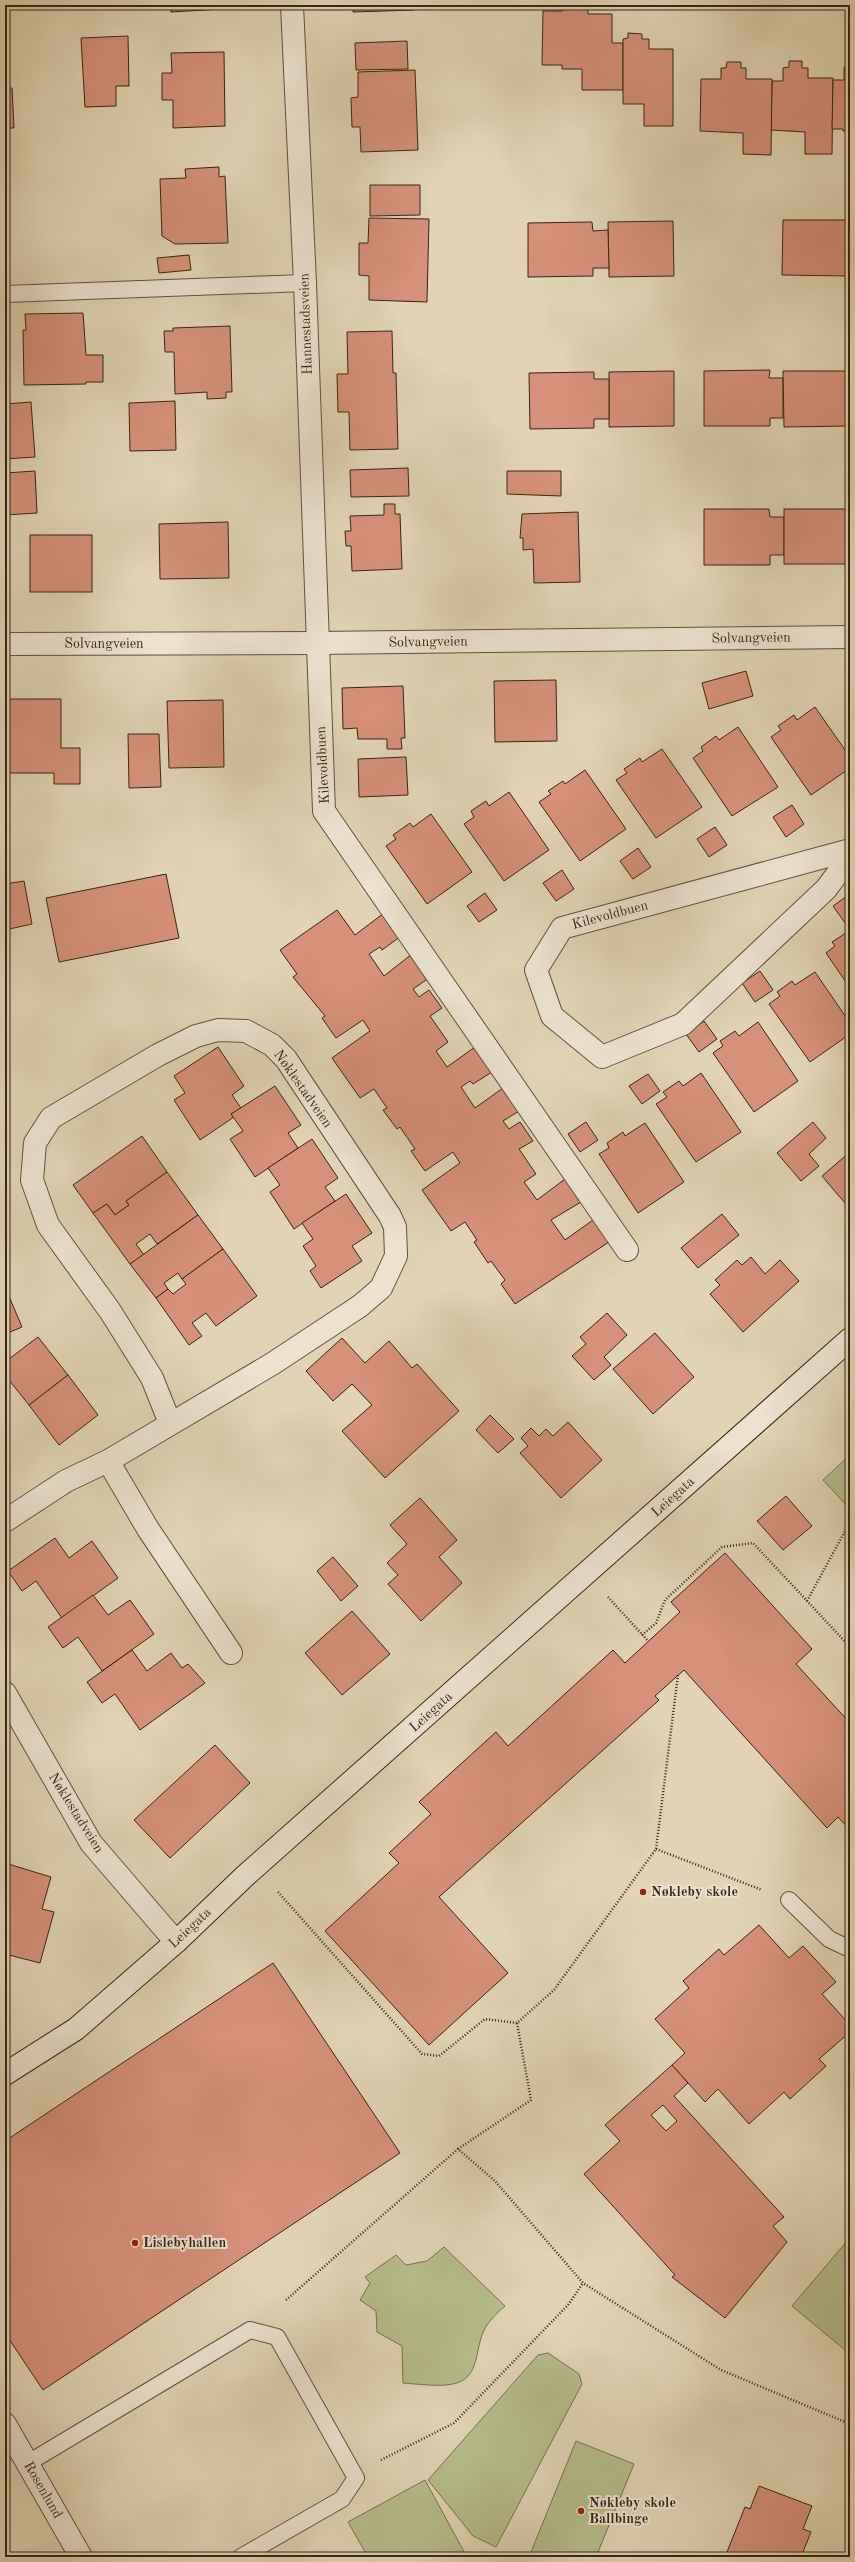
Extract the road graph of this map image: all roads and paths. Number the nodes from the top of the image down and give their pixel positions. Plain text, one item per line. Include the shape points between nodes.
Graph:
1 (292, 5) edge
2 (305, 283) junction
3 (5, 294) edge
4 (850, 637) edge
5 (317, 643) junction
6 (5, 644) edge
7 (850, 850) edge
8 (850, 856) edge
9 (627, 1250) dead end
10 (850, 1339) edge
11 (170, 1422) junction
12 (108, 1461) junction
13 (5, 1521) edge
14 (850, 1522) edge
15 (604, 1592) dead end
16 (807, 1601) junction
17 (642, 1635) junction
18 (648, 1641) dead end
19 (850, 1647) edge
20 (231, 1653) dead end
21 (678, 1675) dead end
22 (5, 1693) edge
23 (656, 1849) junction
24 (275, 1889) dead end
25 (789, 1900) joint
26 (176, 1942) junction
27 (850, 1949) edge
28 (517, 2023) junction
29 (5, 2074) edge
30 (458, 2149) junction
31 (583, 2283) junction
32 (286, 2300) dead end
33 (5, 2424) edge
34 (850, 2424) edge
35 (382, 2460) dead end
36 (28, 2463) junction
37 (81, 2557) edge
38 (242, 2557) edge

1 - 2 street, Hannestadsveien
2 - 3 lane
2 - 5 street, Hannestadsveien
4 - 5 street, Solvangveien
5 - 6 street, Solvangveien
5 - 9 street, Kilevoldbuen via 324,811
7 - 8 street, Kilevoldbuen via 562,928 536,970 552,1016 602,1056 683,1024 826,889
10 - 26 street, Leiegata via 251,1871
11 - 11 street, Nøklestadveien via 272,1364 360,1306 381,1288 396,1256 395,1227 390,1216 286,1060 272,1045 246,1031 218,1030 196,1036 158,1055 51,1118 35,1143 32,1180 48,1224 110,1311 152,1378
11 - 12 street, Nøklestadveien
12 - 13 street, Nøklestadveien via 66,1481
12 - 20 street via 148,1529
14 - 16 path
15 - 17 path
16 - 17 path via 753,1543 722,1547 665,1600 656,1623
16 - 19 path
17 - 18 path
21 - 23 path
22 - 26 street, Nøklestadveien via 91,1843
23 - 25 path
23 - 28 path via 554,1990
24 - 28 path via 422,2054 439,2056 485,2019
25 - 27 lane via 829,1939
26 - 29 street, Leiegata via 76,2029
28 - 30 path via 531,2100
30 - 31 path via 495,2181
30 - 32 path
31 - 34 path via 721,2370
31 - 35 path via 568,2304 454,2423
33 - 36 street, Rosenlund
36 - 37 street, Rosenlund
36 - 38 lane via 250,2330 277,2337 356,2478 342,2499

